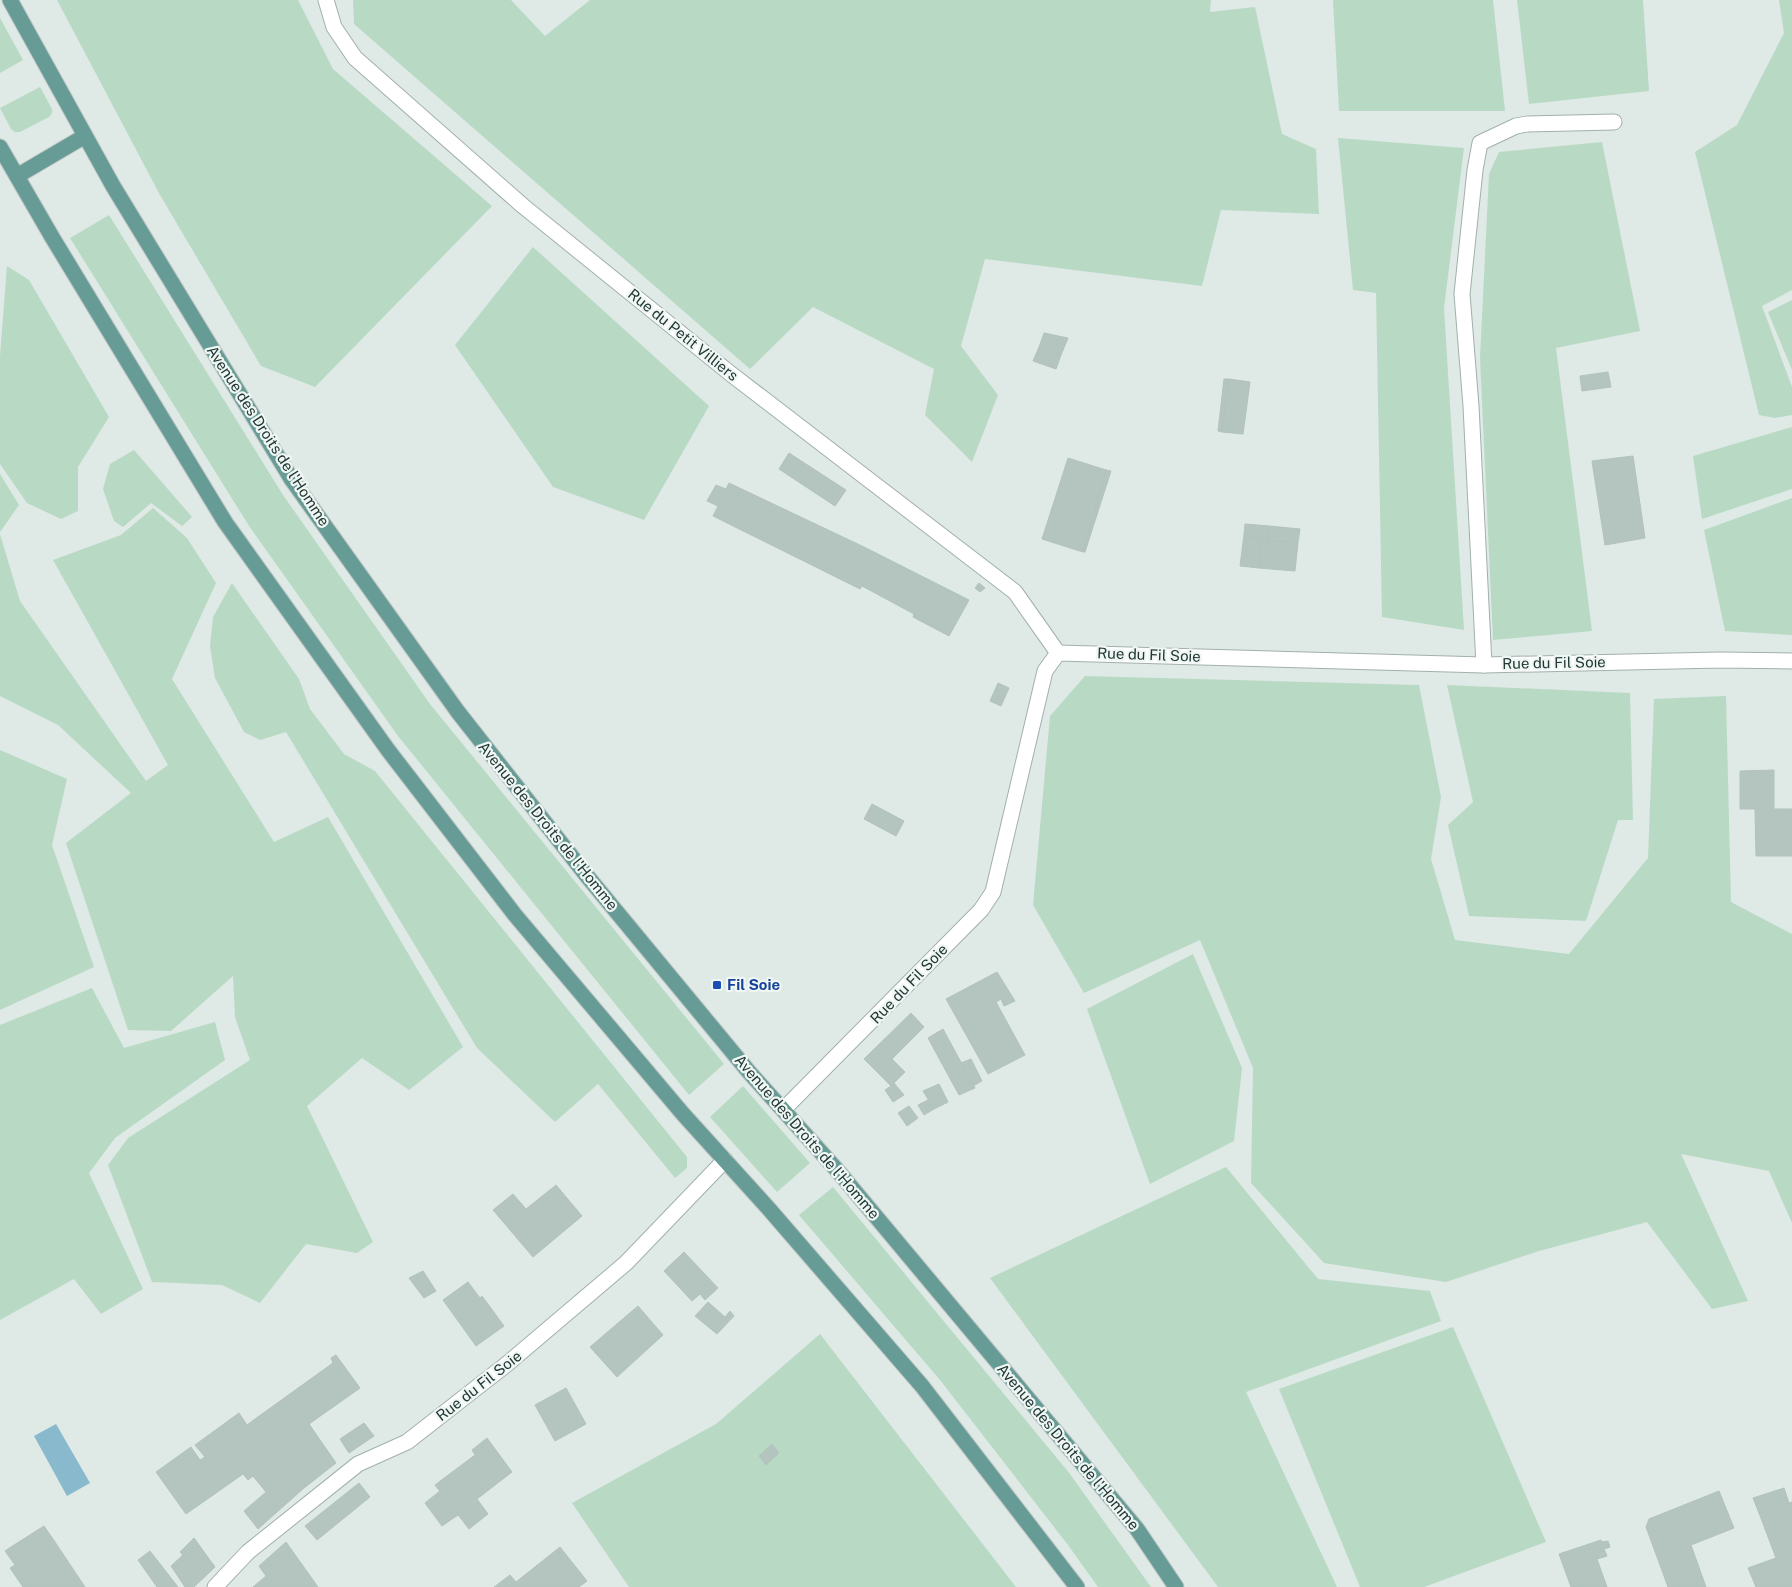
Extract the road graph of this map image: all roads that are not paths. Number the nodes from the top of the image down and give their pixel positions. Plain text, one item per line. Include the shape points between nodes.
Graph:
1 (10, 0) edge
2 (326, 0) edge
3 (1614, 122) dead end
4 (85, 136) junction
5 (0, 146) edge
6 (17, 176) junction
7 (1058, 653) junction
8 (1792, 661) edge
9 (1484, 665) junction
10 (784, 1109) junction
11 (725, 1160) junction
12 (215, 1587) edge
13 (1077, 1587) edge
14 (1176, 1587) edge

1 - 4 main road, Avenue des Droits de l'Homme
2 - 7 street, Rue du Petit Villiers via 334,27 355,58 523,206 730,374 1015,592
3 - 9 street via 1527,124 1480,143 1462,294
4 - 6 main road
4 - 10 main road, Avenue des Droits de l'Homme via 292,480 458,712 587,876 749,1072
5 - 6 main road
6 - 11 main road via 225,522 388,750 515,915
7 - 9 street, Rue du Fil Soie
7 - 10 street, Rue du Fil Soie via 1045,672 993,892 981,910
8 - 9 street, Rue du Fil Soie
10 - 14 main road, Avenue des Droits de l'Homme via 1137,1529
11 - 12 street, Rue du Fil Soie via 626,1263 507,1364 407,1442 358,1464 248,1552
11 - 13 main road via 922,1386

